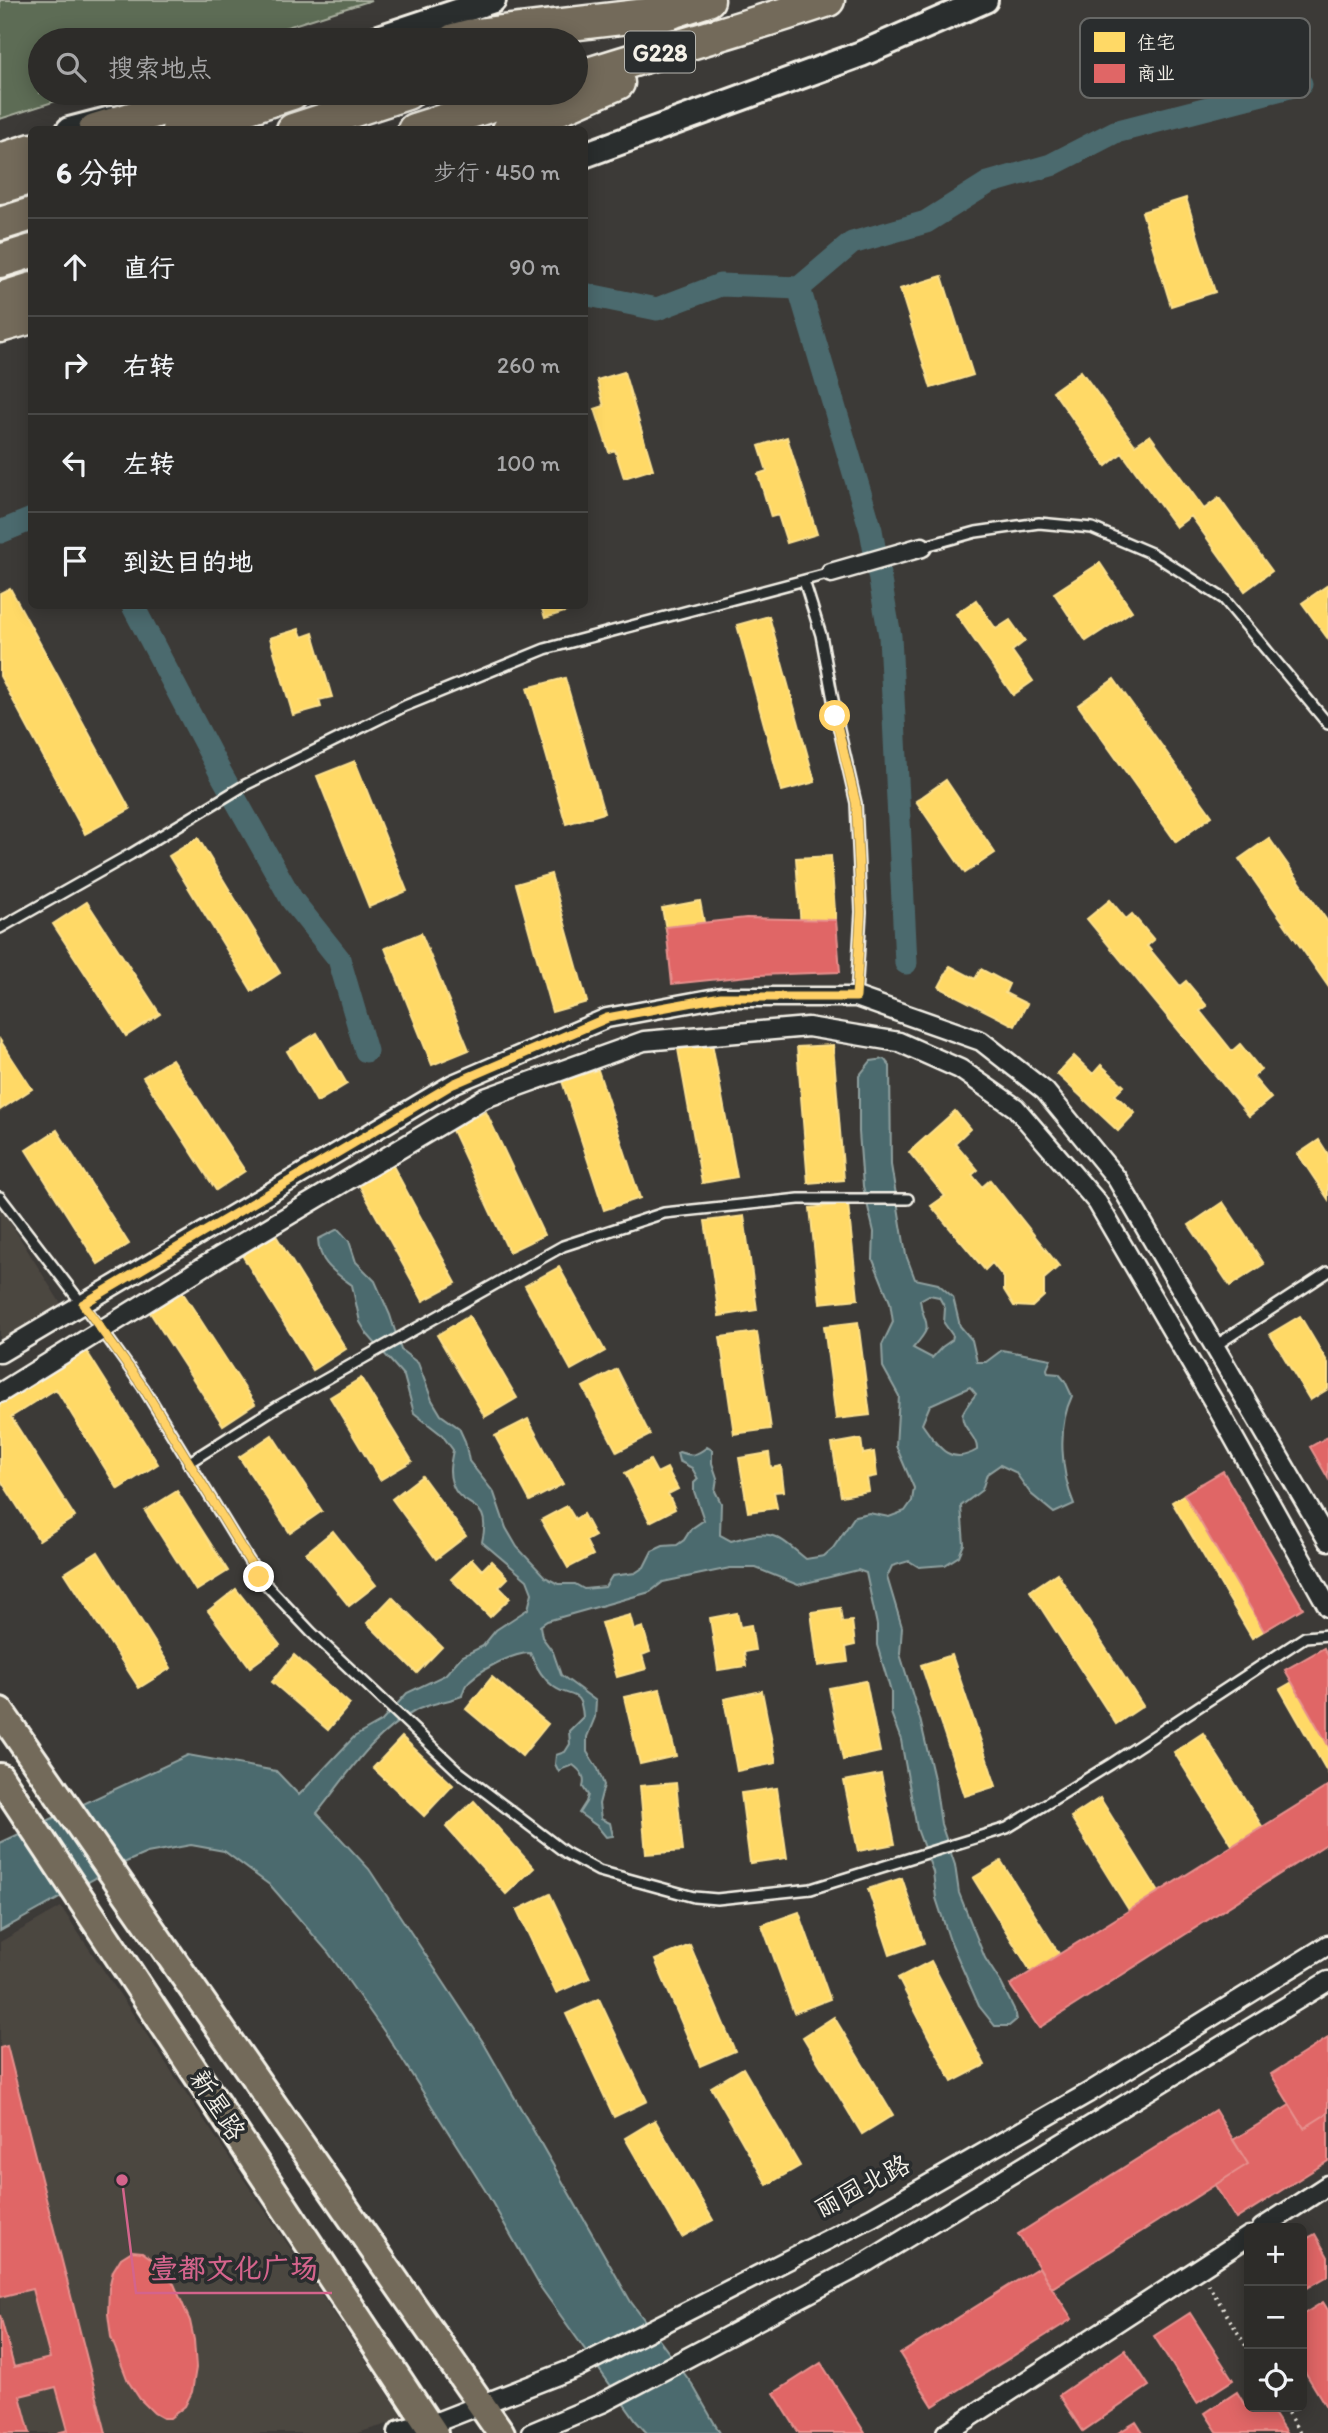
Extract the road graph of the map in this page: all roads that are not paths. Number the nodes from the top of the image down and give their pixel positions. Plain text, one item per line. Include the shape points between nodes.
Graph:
1 (493, 0) edge
2 (708, 0) edge
3 (828, 0) edge
4 (985, 0) edge
5 (672, 12) junction
6 (409, 28) edge
7 (537, 28) edge
8 (745, 29) junction
9 (588, 35) edge
10 (588, 74) edge
11 (588, 96) edge
12 (167, 105) edge
13 (175, 105) edge
14 (255, 105) edge
15 (370, 105) edge
16 (492, 105) edge
17 (567, 105) edge
18 (85, 126) edge
19 (108, 126) edge
20 (190, 126) edge
21 (305, 126) edge
22 (427, 126) edge
23 (518, 126) edge
24 (28, 140) edge
25 (0, 147) edge
26 (28, 151) edge
27 (588, 154) edge
28 (0, 160) edge
29 (28, 178) edge
30 (0, 187) edge
31 (28, 215) edge
32 (0, 224) edge
33 (28, 252) edge
34 (0, 261) edge
35 (28, 290) edge
36 (0, 299) edge
37 (28, 318) edge
38 (0, 326) edge
39 (922, 547) joint
40 (831, 573) joint
41 (804, 581) junction
42 (1328, 724) edge
43 (0, 928) edge
44 (856, 997) junction
45 (0, 1197) edge
46 (908, 1199) dead end
47 (1328, 1272) edge
48 (83, 1304) junction
49 (102, 1329) junction
50 (1215, 1346) junction
51 (0, 1353) edge
52 (0, 1393) edge
53 (188, 1463) junction
54 (1328, 1541) edge
55 (1328, 1607) edge
56 (1328, 1635) edge
57 (0, 1710) edge
58 (0, 1777) edge
59 (1328, 1945) edge
60 (1328, 1981) edge
61 (1328, 2186) edge
62 (1270, 2223) edge
63 (1244, 2239) edge
64 (481, 2406) junction
65 (432, 2429) edge
66 (401, 2433) edge
67 (501, 2433) edge
68 (531, 2433) edge
69 (946, 2433) edge

1 - 6 main road
2 - 5 highway, G228
3 - 8 highway, G228
4 - 27 main road via 861,54
5 - 7 highway
5 - 9 highway, G228
8 - 10 highway, G228
8 - 11 highway
12 - 18 main road
13 - 19 highway
14 - 20 highway
15 - 21 highway
16 - 22 highway
17 - 23 highway
24 - 25 main road
26 - 28 highway
29 - 30 highway
31 - 32 highway
33 - 34 highway
35 - 36 highway
37 - 38 highway
39 - 40 street
39 - 42 lane via 976,532 1038,523 1092,528 1153,554 1224,599
40 - 41 lane
41 - 43 lane via 545,649 405,706 245,785
41 - 44 lane via 821,635 856,803 861,912
44 - 48 street via 721,997 607,1018 453,1084
44 - 50 street via 981,1041 1045,1091 1117,1179
45 - 48 lane
46 - 53 lane via 799,1199 664,1213 563,1246 280,1405
47 - 50 lane
48 - 49 lane
48 - 51 street
49 - 52 street
49 - 53 lane
49 - 55 street via 485,1098 644,1041 808,1027 899,1042 960,1069 1016,1108 1097,1202
50 - 54 street
53 - 56 lane via 259,1577 458,1772 566,1853 599,1871 694,1898 811,1889 1007,1828 1305,1637
57 - 64 main road, 新星路
58 - 65 main road, 新星路
59 - 64 street, 丽园北路 via 1088,2093 872,2217 578,2367
60 - 68 street via 862,2265 602,2403
61 - 62 street
63 - 69 street
64 - 65 street, 丽园北路
64 - 67 main road, 新星路
65 - 66 main road, 丽园北路

